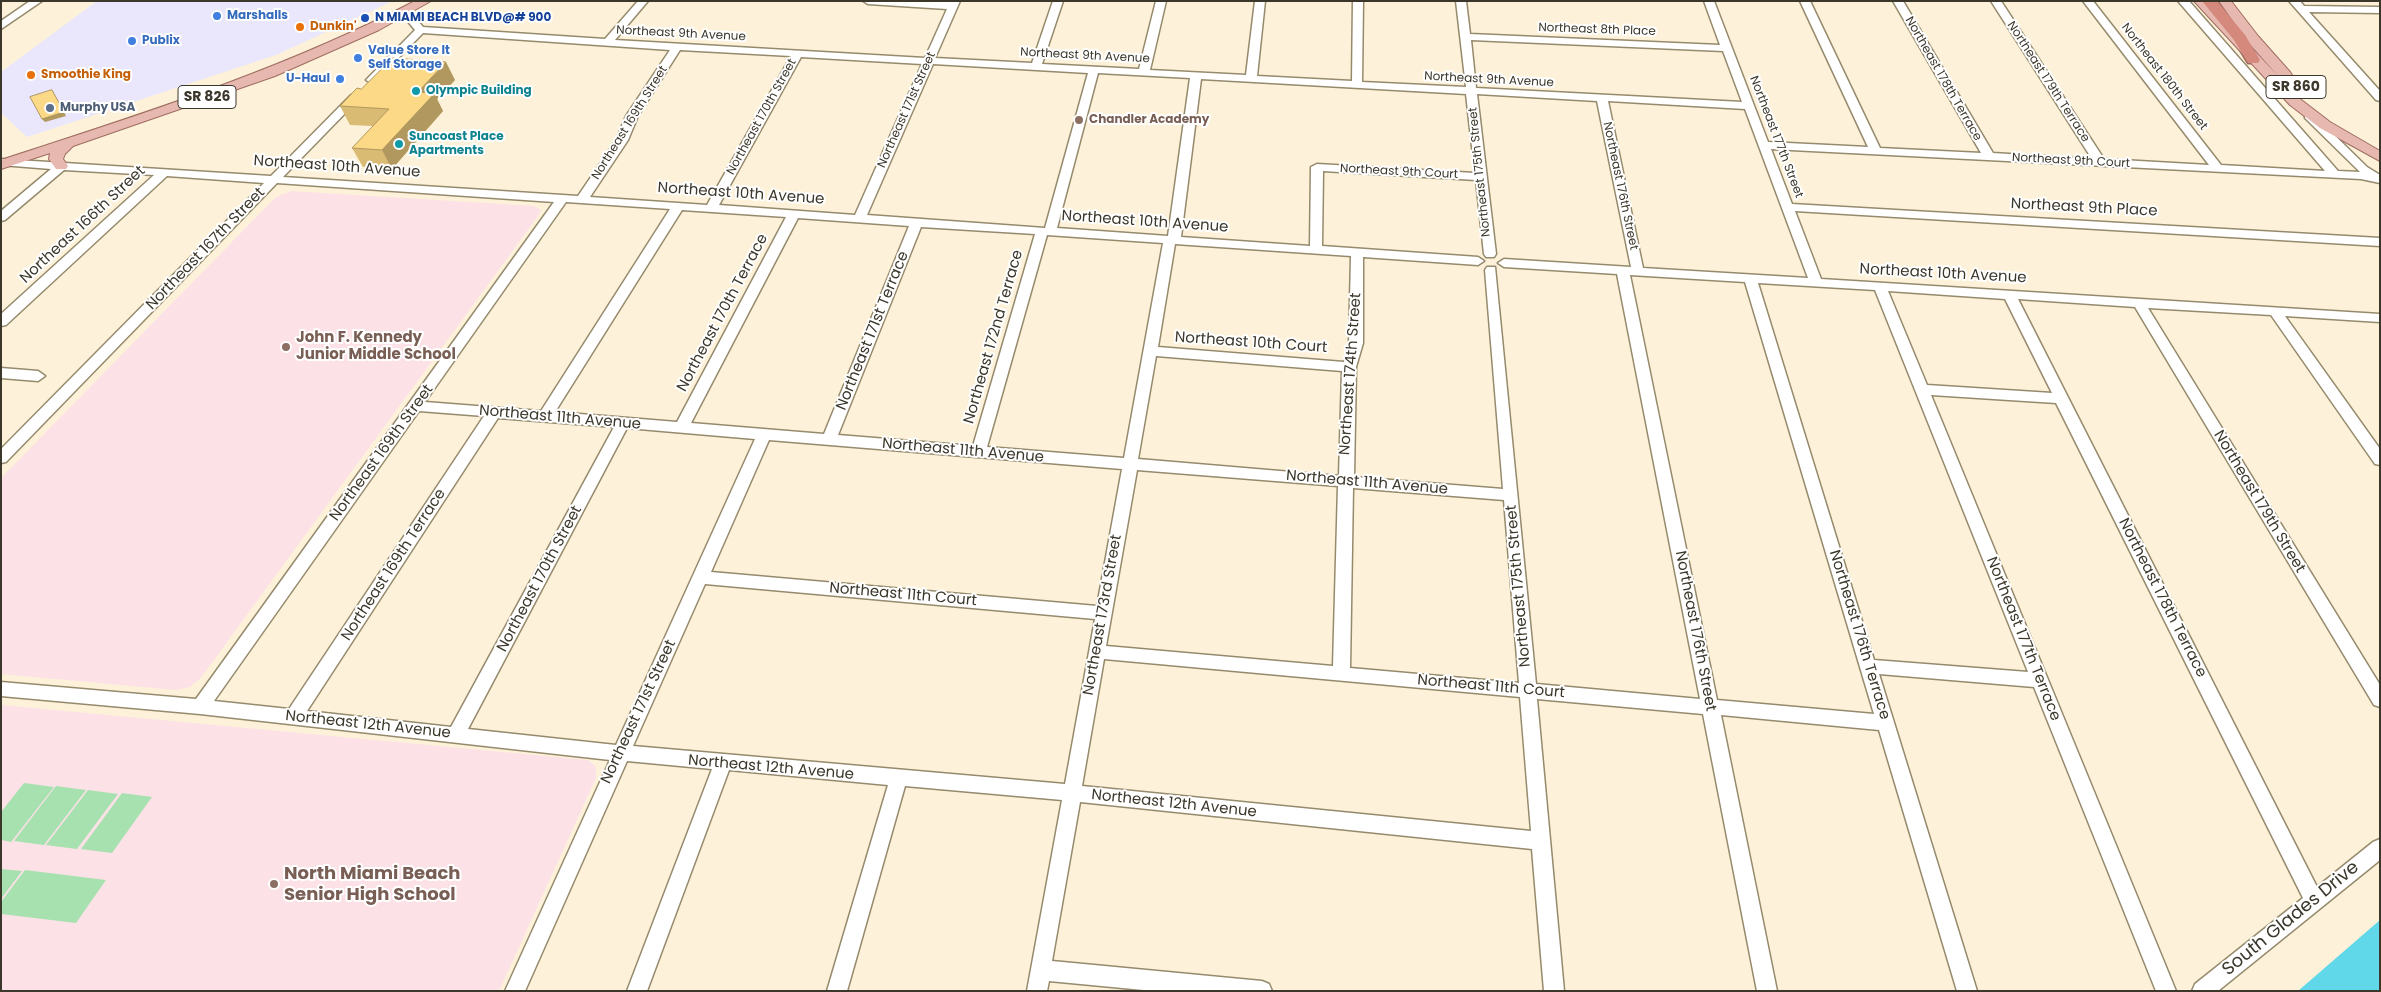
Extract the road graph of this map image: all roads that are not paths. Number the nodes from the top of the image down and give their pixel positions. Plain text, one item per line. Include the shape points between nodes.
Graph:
1 (37, 1) edge
2 (425, 1) edge
3 (642, 1) edge
4 (868, 1) edge
5 (1058, 1) edge
6 (1161, 1) edge
7 (1260, 1) edge
8 (1358, 1) edge
9 (1461, 1) edge
10 (1709, 1) edge
11 (1805, 1) edge
12 (1898, 1) edge
13 (1996, 1) edge
14 (2088, 1) edge
15 (2183, 1) edge
16 (2200, 1) edge
17 (2209, 1) edge
18 (2225, 1) edge
19 (954, 4) edge
20 (406, 5) edge
21 (2297, 5) edge
22 (2380, 10) edge
23 (1, 26) edge
24 (420, 30) junction
25 (1466, 37) junction
26 (608, 42) junction
27 (678, 47) junction
28 (1727, 48) junction
29 (798, 53) junction
30 (2253, 60) junction
31 (929, 61) junction
32 (1036, 66) junction
33 (1094, 69) junction
34 (1144, 72) junction
35 (1196, 76) junction
36 (1251, 79) junction
37 (1357, 86) junction
38 (1471, 91) junction
39 (2380, 98) edge
40 (1602, 100) junction
41 (1749, 106) junction
42 (2305, 111) junction
43 (68, 143) junction
44 (1764, 144) junction
45 (2380, 146) edge
46 (1876, 151) junction
47 (1989, 157) junction
48 (2380, 157) edge
49 (3, 161) edge
50 (2101, 163) junction
51 (61, 166) junction
52 (2218, 169) junction
53 (165, 172) junction
54 (2336, 176) junction
55 (1480, 177) junction
56 (274, 179) junction
57 (2379, 180) edge
58 (563, 198) junction
59 (582, 199) junction
60 (678, 206) junction
61 (1787, 207) junction
62 (711, 208) junction
63 (794, 214) junction
64 (1, 217) edge
65 (860, 218) junction
66 (917, 222) junction
67 (1046, 232) junction
68 (1172, 240) junction
69 (2380, 242) edge
70 (1316, 250) junction
71 (1357, 253) junction
72 (1491, 262) junction
73 (1630, 271) junction
74 (1750, 279) junction
75 (1816, 283) junction
76 (1880, 287) junction
77 (2009, 294) junction
78 (2139, 303) junction
79 (2275, 312) junction
80 (2380, 318) edge
81 (1, 322) edge
82 (1150, 351) junction
83 (1349, 367) junction
84 (1, 373) edge
85 (38, 376) dead end
86 (1922, 390) junction
87 (2062, 398) junction
88 (416, 406) junction
89 (494, 413) junction
90 (545, 417) junction
91 (623, 423) junction
92 (681, 428) junction
93 (764, 434) junction
94 (830, 440) junction
95 (978, 452) junction
96 (1, 458) edge
97 (2380, 460) edge
98 (1130, 464) junction
99 (1344, 481) junction
100 (1511, 495) junction
101 (702, 577) junction
102 (1104, 613) junction
103 (1097, 652) junction
104 (1868, 666) junction
105 (1341, 674) junction
106 (2040, 680) junction
107 (1, 689) edge
108 (1528, 691) junction
109 (2380, 700) edge
110 (200, 707) junction
111 (1710, 707) junction
112 (294, 717) junction
113 (1886, 723) junction
114 (456, 735) junction
115 (620, 753) junction
116 (723, 763) junction
117 (898, 780) junction
118 (1072, 794) junction
119 (1541, 840) junction
120 (2380, 848) edge
121 (2314, 901) junction
122 (1041, 970) junction
123 (515, 991) edge
124 (637, 991) edge
125 (837, 991) edge
126 (1037, 991) edge
127 (1262, 991) edge
128 (1554, 991) edge
129 (1767, 991) edge
130 (1967, 991) edge
131 (2166, 991) edge
132 (2202, 991) edge

1 - 23 street
2 - 20 main road, SR 826
3 - 26 street
4 - 19 street
5 - 32 street
6 - 34 street
7 - 36 street
8 - 37 street
9 - 25 street, Northeast 175th Street
10 - 28 street, Northeast 177th Street
11 - 46 street
12 - 47 street, Northeast 178th Terrace
13 - 50 street, Northeast 179th Terrace
14 - 52 street, Northeast 180th Street
15 - 54 street
16 - 30 main road, SR 860
17 - 30 highway via 2240,38
18 - 45 main road, SR 860 via 2253,39 2303,94 2334,118
19 - 31 street, Northeast 171st Street
20 - 24 street
20 - 43 main road, SR 826 via 327,50 278,71
20 - 49 main road, SR 826 via 245,74
21 - 22 street
21 - 39 street
24 - 26 street, Northeast 9th Avenue
24 - 56 street, Northeast 167th Street
25 - 28 street, Northeast 8th Place
25 - 38 street, Northeast 175th Street
26 - 27 street, Northeast 9th Avenue
27 - 29 street, Northeast 9th Avenue
27 - 59 street, Northeast 169th Street
28 - 41 street, Northeast 177th Street
29 - 31 street, Northeast 9th Avenue
29 - 62 street, Northeast 170th Street
30 - 42 main road, SR 860
31 - 32 street, Northeast 9th Avenue
31 - 65 street, Northeast 171st Street
32 - 33 street, Northeast 9th Avenue
33 - 34 street, Northeast 9th Avenue
33 - 67 street, Northeast 172nd Terrace
34 - 35 street, Northeast 9th Avenue
35 - 36 street, Northeast 9th Avenue
35 - 68 street, Northeast 173rd Street
36 - 37 street, Northeast 9th Avenue
37 - 38 street, Northeast 9th Avenue
38 - 40 street, Northeast 9th Avenue
38 - 55 street, Northeast 175th Street
40 - 41 street, Northeast 9th Avenue
40 - 73 street, Northeast 176th Street
41 - 44 street, Northeast 177th Street
42 - 48 main road, SR 860
42 - 57 street via 2363,169
43 - 49 main road, SR 826
43 - 51 main road via 56,158
44 - 46 street, Northeast 9th Court
44 - 61 street, Northeast 177th Street
46 - 47 street, Northeast 9th Court
47 - 50 street, Northeast 9th Court
49 - 51 street, Northeast 10th Avenue
50 - 52 street, Northeast 9th Court
51 - 53 street, Northeast 10th Avenue
51 - 64 street
52 - 54 street, Northeast 9th Court
53 - 56 street, Northeast 10th Avenue
53 - 81 street, Northeast 166th Street
54 - 57 street, Northeast 9th Court
55 - 70 street, Northeast 9th Court via 1317,167
55 - 72 street, Northeast 175th Street
56 - 58 street, Northeast 10th Avenue
56 - 96 street, Northeast 167th Street
58 - 59 street, Northeast 10th Avenue
58 - 88 street, Northeast 169th Street
59 - 60 street, Northeast 10th Avenue
60 - 62 street, Northeast 10th Avenue
60 - 90 street
61 - 69 street, Northeast 9th Place
61 - 75 street, Northeast 177th Street
62 - 63 street, Northeast 10th Avenue
63 - 65 street, Northeast 10th Avenue
63 - 92 street, Northeast 170th Terrace
65 - 66 street, Northeast 10th Avenue
66 - 67 street, Northeast 10th Avenue
66 - 94 street, Northeast 171st Terrace
67 - 68 street, Northeast 10th Avenue
67 - 95 street, Northeast 172nd Terrace
68 - 70 street, Northeast 10th Avenue
68 - 82 street, Northeast 173rd Street
70 - 71 street, Northeast 10th Avenue
71 - 72 street, Northeast 10th Avenue
71 - 83 street, Northeast 174th Street via 1356,343
72 - 73 street, Northeast 10th Avenue
72 - 100 street, Northeast 175th Street
73 - 74 street, Northeast 10th Avenue
73 - 111 street, Northeast 176th Street
74 - 75 street, Northeast 10th Avenue
74 - 104 street, Northeast 176th Terrace
75 - 76 street, Northeast 10th Avenue
76 - 77 street, Northeast 10th Avenue
76 - 86 street, Northeast 177th Terrace
77 - 78 street, Northeast 10th Avenue
77 - 87 street, Northeast 178th Terrace
78 - 79 street, Northeast 10th Avenue
78 - 109 street, Northeast 179th Street
79 - 80 street, Northeast 10th Avenue
79 - 97 street
82 - 83 street, Northeast 10th Court
82 - 98 street, Northeast 173rd Street
83 - 99 street, Northeast 174th Street
84 - 85 street
86 - 87 street
86 - 106 street, Northeast 177th Terrace
87 - 121 street, Northeast 178th Terrace
88 - 89 street, Northeast 11th Avenue
88 - 110 street, Northeast 169th Street
89 - 90 street, Northeast 11th Avenue
89 - 112 street, Northeast 169th Terrace
90 - 91 street, Northeast 11th Avenue
91 - 92 street, Northeast 11th Avenue
91 - 114 street, Northeast 170th Street
92 - 93 street, Northeast 11th Avenue
93 - 94 street, Northeast 11th Avenue
93 - 101 street, Northeast 171st Street
94 - 95 street, Northeast 11th Avenue
95 - 98 street, Northeast 11th Avenue
98 - 99 street, Northeast 11th Avenue
98 - 102 street, Northeast 173rd Street
99 - 100 street, Northeast 11th Avenue
99 - 105 street, Northeast 174th Street
100 - 108 street, Northeast 175th Street
101 - 102 street, Northeast 11th Court
101 - 115 street, Northeast 171st Street
102 - 103 street, Northeast 173rd Street
103 - 105 street, Northeast 11th Court
103 - 118 street, Northeast 173rd Street
104 - 106 street
104 - 113 street, Northeast 176th Terrace
105 - 108 street, Northeast 11th Court
106 - 131 street, Northeast 177th Terrace
107 - 110 street, Northeast 12th Avenue
108 - 111 street, Northeast 11th Court
108 - 119 street, Northeast 175th Street
110 - 112 street, Northeast 12th Avenue
111 - 113 street, Northeast 11th Court
111 - 129 street, Northeast 176th Street
112 - 114 street, Northeast 12th Avenue
113 - 130 street, Northeast 176th Terrace
114 - 115 street, Northeast 12th Avenue
115 - 116 street, Northeast 12th Avenue
115 - 123 street, Northeast 171st Street
116 - 117 street, Northeast 12th Avenue
116 - 124 street
117 - 118 street, Northeast 12th Avenue
117 - 125 street
118 - 119 street, Northeast 12th Avenue
118 - 122 street, Northeast 173rd Street
119 - 128 street, Northeast 175th Street
120 - 121 street, South Glades Drive
121 - 132 street, South Glades Drive
122 - 126 street, Northeast 173rd Street
122 - 127 street

